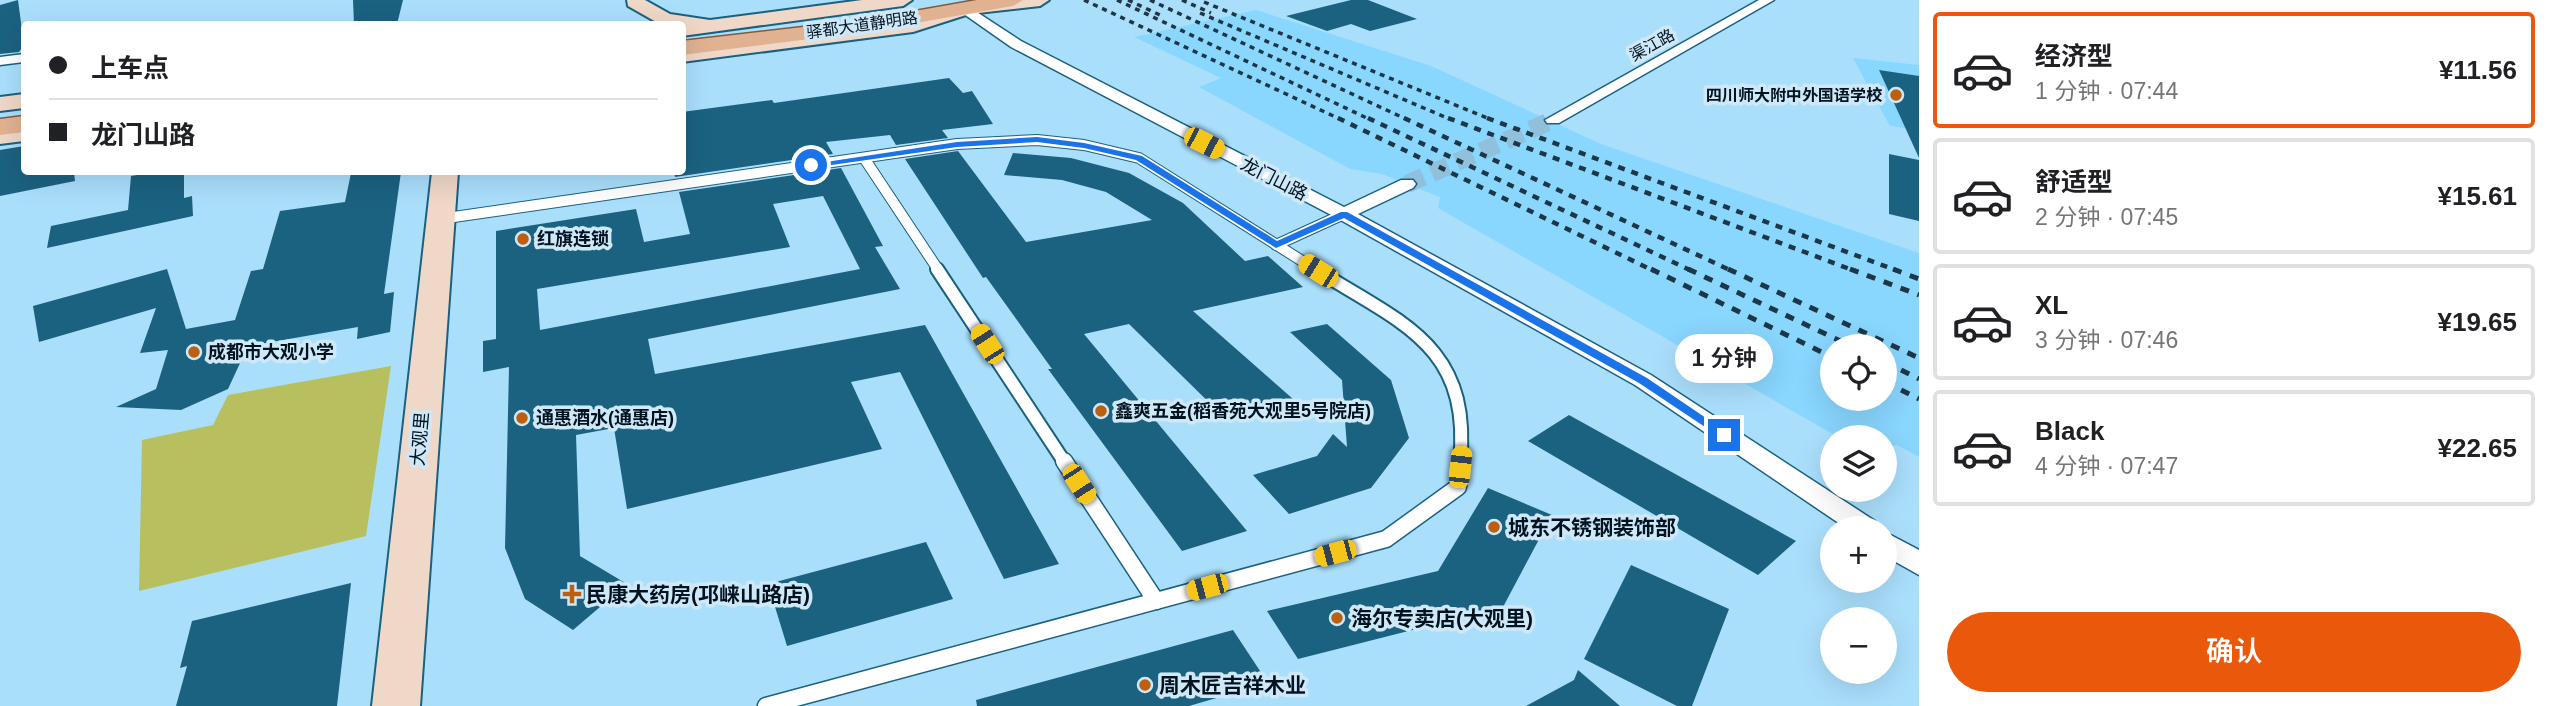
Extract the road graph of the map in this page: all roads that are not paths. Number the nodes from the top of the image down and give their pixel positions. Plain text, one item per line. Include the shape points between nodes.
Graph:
1 (903, 0) edge
2 (1013, 0) edge
3 (1040, 0) edge
4 (1768, 0) edge
5 (960, 5) edge
6 (634, 11) edge
7 (680, 21) edge
8 (686, 22) edge
9 (716, 26) junction
10 (686, 30) edge
11 (686, 38) edge
12 (686, 48) edge
13 (686, 55) edge
14 (21, 58) edge
15 (0, 61) edge
16 (21, 102) edge
17 (0, 104) edge
18 (21, 110) edge
19 (0, 113) edge
20 (1553, 120) tunnel mouth
21 (21, 124) edge
22 (0, 127) edge
23 (21, 134) edge
24 (0, 137) edge
25 (864, 158) junction
26 (445, 175) edge
27 (1407, 184) tunnel mouth
28 (1344, 214) junction
29 (440, 219) junction
30 (1276, 245) junction
31 (1847, 516) edge
32 (1897, 550) edge
33 (1919, 565) edge
34 (1156, 601) junction
35 (396, 706) edge
36 (766, 706) edge

1 - 9 street
2 - 5 main road
3 - 5 street, 驿都大道静明路
4 - 20 street, 渠江路
5 - 11 main road, 驿都大道静明路
5 - 12 main road, 驿都大道静明路 via 864,26
5 - 13 street via 913,26
5 - 28 street, 龙门山路 via 1028,50
6 - 7 street
8 - 9 street
9 - 10 street
14 - 15 street
16 - 17 street
18 - 19 main road
21 - 22 main road
23 - 24 street
25 - 29 lane
25 - 30 lane via 957,144 1037,140 1084,145 1139,158
25 - 34 lane
26 - 29 street, 大观里
27 - 28 street
28 - 30 lane
28 - 31 street, 龙门山路 via 1643,380
29 - 35 street, 大观里
30 - 34 lane via 1421,337 1454,379 1464,427 1458,487 1386,539
32 - 33 street
34 - 36 lane

